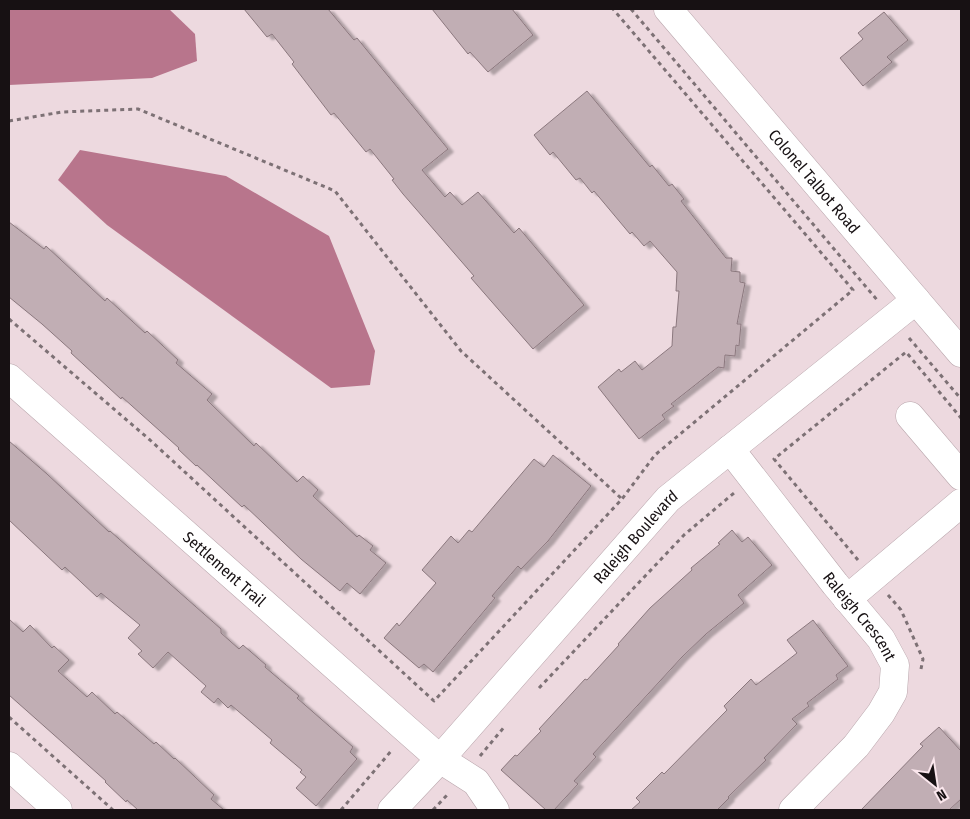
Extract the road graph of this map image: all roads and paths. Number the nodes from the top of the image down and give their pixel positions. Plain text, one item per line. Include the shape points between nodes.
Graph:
1 (614, 9) edge
2 (631, 9) edge
3 (668, 9) edge
4 (9, 121) edge
5 (916, 300) junction
6 (9, 319) edge
7 (893, 319) junction
8 (961, 354) edge
9 (9, 378) edge
10 (961, 400) edge
11 (910, 416) dead end
12 (730, 449) junction
13 (961, 476) edge
14 (751, 478) junction
15 (622, 499) junction
16 (961, 503) edge
17 (847, 599) junction
18 (537, 689) dead end
19 (9, 717) edge
20 (506, 725) dead end
21 (440, 759) junction
22 (9, 766) edge
23 (465, 775) junction
24 (58, 810) edge
25 (113, 810) edge
26 (392, 810) edge
27 (433, 810) edge
28 (495, 810) edge
29 (793, 810) edge

1 - 15 path via 853,290 655,455
2 - 7 path
3 - 5 street, Colonel Talbot Road
4 - 15 path via 62,112 138,109 335,191 461,351
5 - 7 street, Raleigh Boulevard
5 - 8 street, Colonel Talbot Road
6 - 15 path via 150,440 434,701
7 - 10 path
7 - 12 street, Raleigh Boulevard
9 - 21 street, Settlement Trail
11 - 13 street
12 - 14 street, Raleigh Crescent
12 - 21 street, Raleigh Boulevard via 668,499
14 - 17 street, Raleigh Crescent
14 - 18 path via 684,534
16 - 17 street
17 - 29 street, Raleigh Crescent via 881,639 895,665 893,692 882,713 856,746
19 - 25 path
20 - 23 path
21 - 23 street
21 - 26 street, Raleigh Boulevard
22 - 24 street
23 - 27 path
23 - 28 street via 476,782

